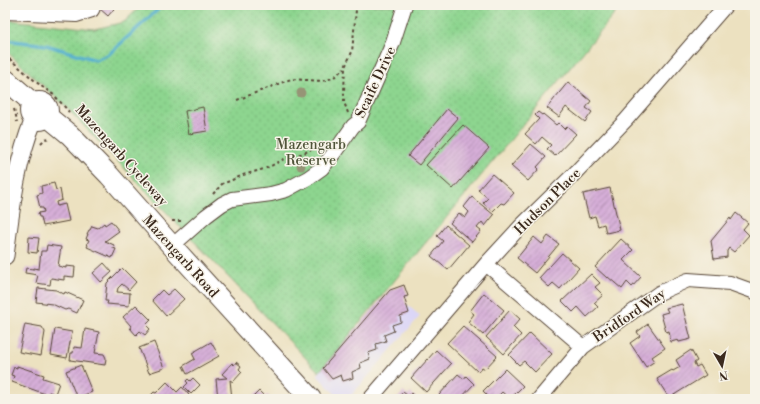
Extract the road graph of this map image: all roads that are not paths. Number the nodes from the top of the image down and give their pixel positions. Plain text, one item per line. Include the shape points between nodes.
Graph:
1 (94, 5) edge
2 (406, 5) edge
3 (726, 5) edge
4 (5, 12) edge
5 (5, 79) edge
6 (38, 113) junction
7 (172, 246) junction
8 (5, 256) edge
9 (486, 264) junction
10 (754, 291) edge
11 (583, 347) junction
12 (311, 399) edge
13 (370, 399) edge
14 (539, 399) edge

1 - 4 street via 92,10 76,15
2 - 7 street, Scaife Drive via 392,45 358,122 322,168 286,190 232,199 222,204
3 - 9 street, Hudson Place via 626,120
5 - 6 main road, Mazengarb Road
6 - 7 main road, Mazengarb Road via 70,134
6 - 8 street via 27,136 17,174
7 - 12 main road, Mazengarb Road
9 - 11 street, Bridford Way
9 - 13 street, Hudson Place
10 - 11 street, Bridford Way via 730,283 688,280 659,292
11 - 14 street

